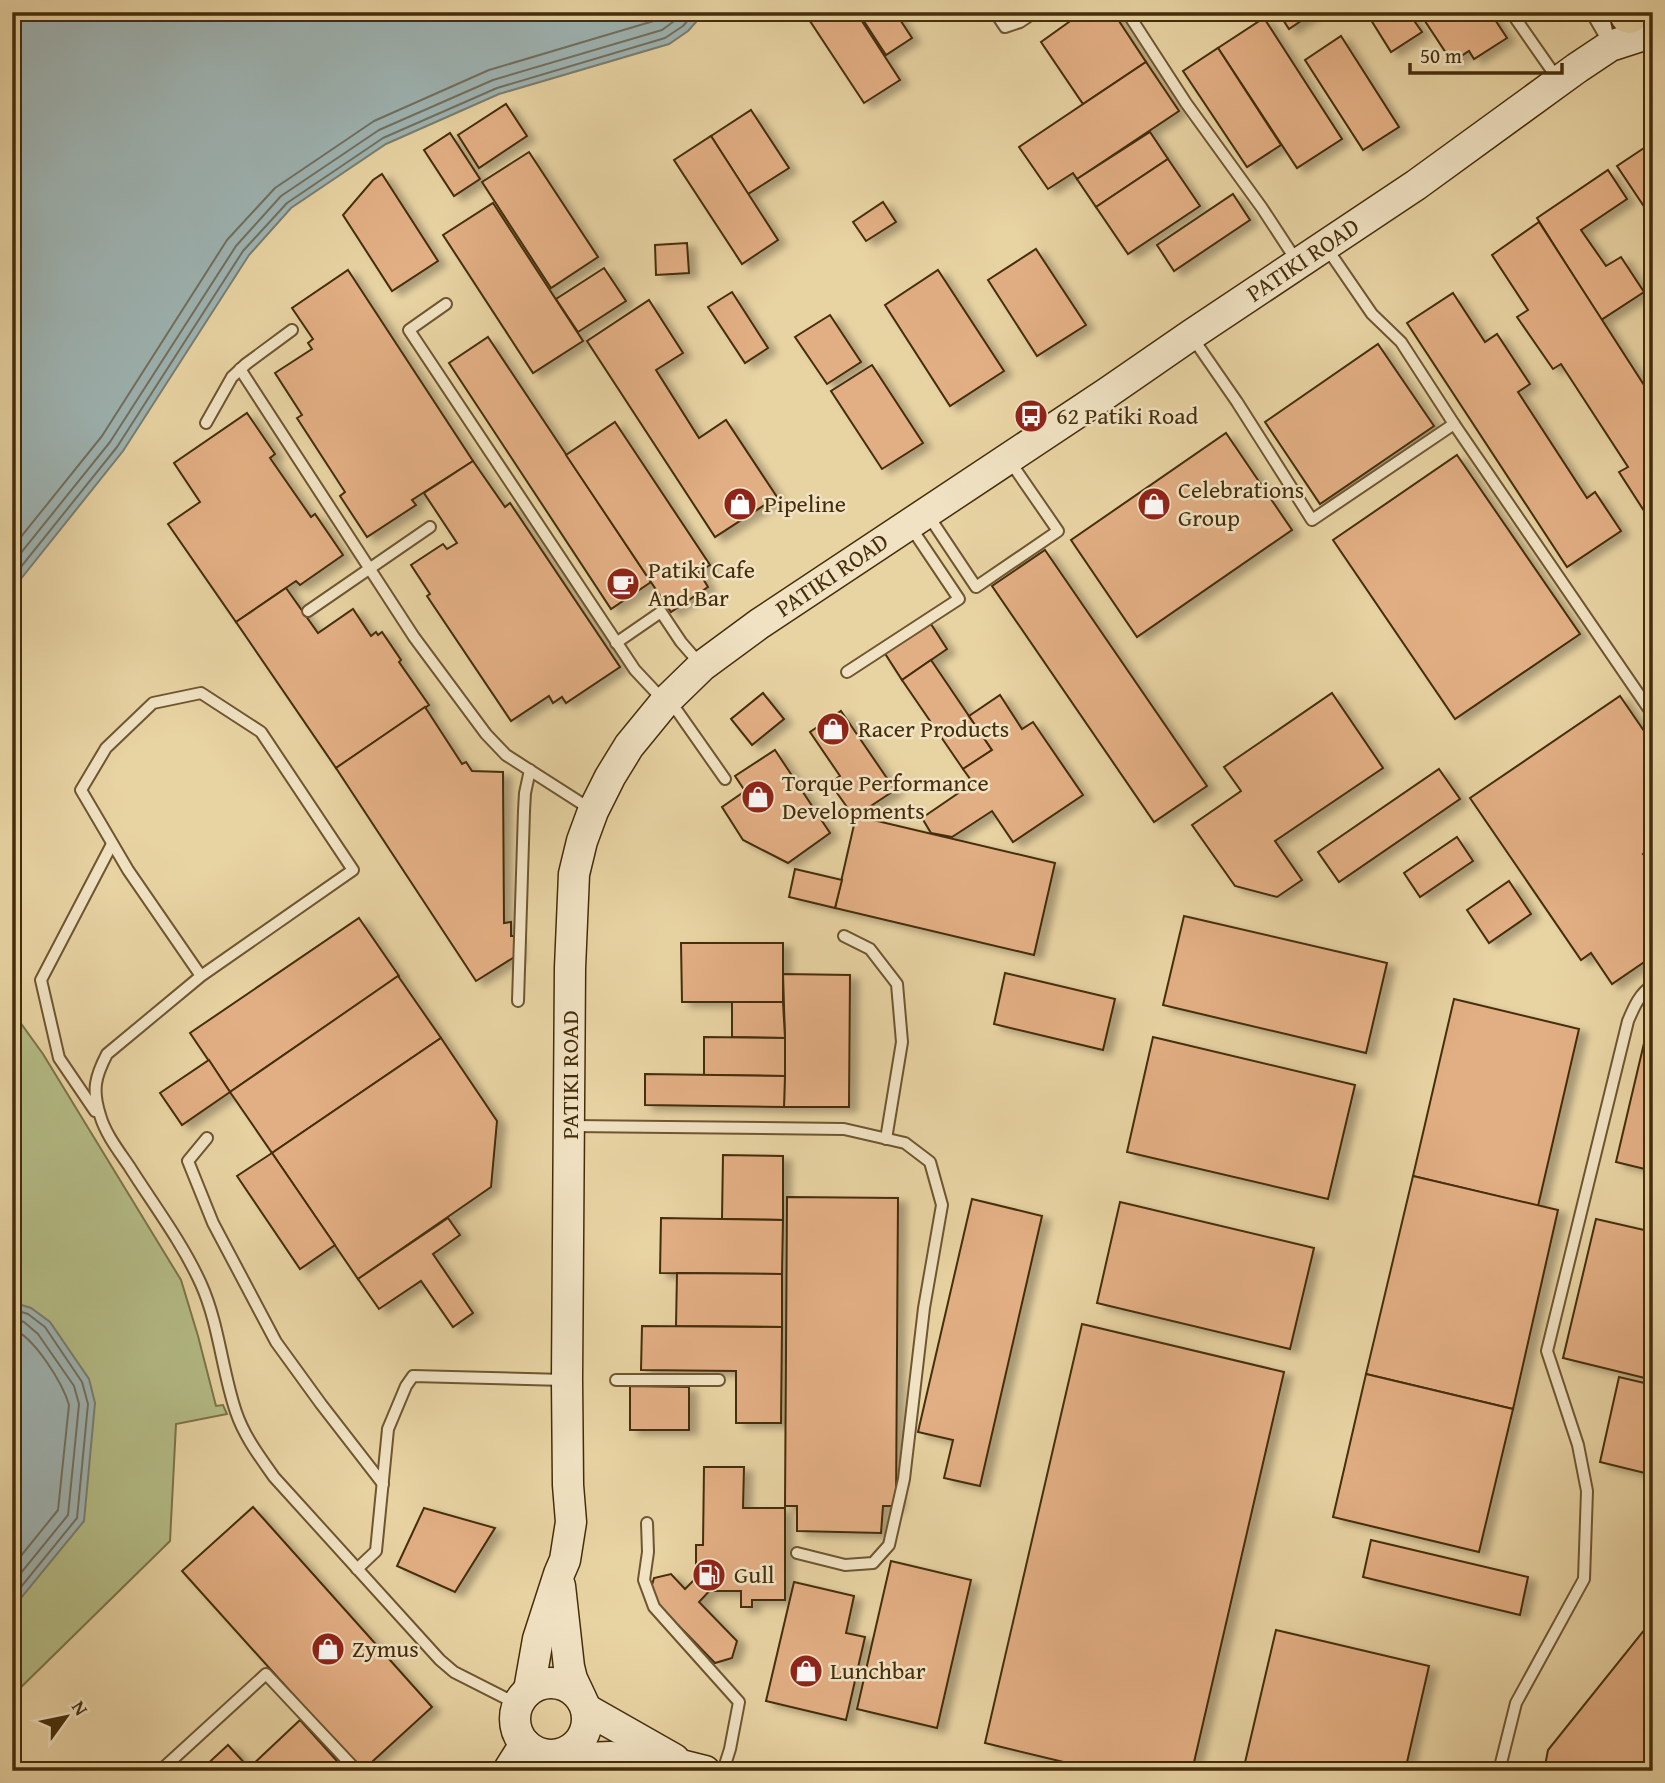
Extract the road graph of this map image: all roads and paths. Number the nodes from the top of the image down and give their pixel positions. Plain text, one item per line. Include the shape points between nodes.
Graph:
1 (995, 12) edge
2 (1035, 12) edge
3 (1127, 12) edge
4 (1511, 12) edge
5 (1591, 12) edge
6 (1628, 23) edge
7 (1559, 81) junction
8 (1325, 245) junction
9 (1298, 263) junction
10 (446, 304) dead end
11 (292, 330) dead end
12 (1191, 335) junction
13 (240, 369) junction
14 (206, 423) dead end
15 (1454, 424) junction
16 (1008, 458) junction
17 (918, 519) junction
18 (430, 527) dead end
19 (370, 569) junction
20 (308, 611) dead end
21 (616, 643) junction
22 (702, 666) junction
23 (847, 672) dead end
24 (665, 702) junction
25 (1653, 715) edge
26 (530, 770) junction
27 (725, 779) dead end
28 (593, 811) junction
29 (113, 844) junction
30 (844, 936) dead end
31 (201, 976) junction
32 (1653, 985) edge
33 (518, 1000) dead end
34 (101, 1119) junction
35 (569, 1126) junction
36 (207, 1138) dead end
37 (886, 1139) junction
38 (567, 1380) junction
39 (616, 1380) dead end
40 (719, 1381) dead end
41 (383, 1484) junction
42 (647, 1522) dead end
43 (797, 1553) dead end
44 (357, 1569) junction
45 (559, 1574) junction
46 (523, 1697) junction
47 (584, 1703) junction
48 (524, 1744) junction
49 (560, 1758) edge
50 (691, 1769) edge
51 (160, 1771) edge
52 (358, 1771) edge
53 (508, 1771) edge
54 (723, 1771) edge
55 (1499, 1771) edge

1 - 2 lane via 1005,27
3 - 9 lane
4 - 7 lane
5 - 6 lane
6 - 7 main road, PATIKI ROAD
7 - 8 main road, PATIKI ROAD
8 - 9 main road, PATIKI ROAD
8 - 15 lane via 1372,314 1401,342
9 - 12 main road, PATIKI ROAD
10 - 21 lane via 409,330
11 - 13 lane
12 - 15 lane via 1312,520
12 - 16 main road, PATIKI ROAD
13 - 14 lane
13 - 19 lane
15 - 25 lane
16 - 17 main road, PATIKI ROAD
16 - 17 lane via 1058,531 976,587
17 - 22 main road, PATIKI ROAD
17 - 23 lane via 959,599
18 - 19 lane
19 - 20 lane
19 - 26 lane via 414,638 486,734 506,755
21 - 22 lane via 661,612
21 - 24 lane
22 - 24 main road, PATIKI ROAD
24 - 27 lane via 678,712
24 - 28 main road, PATIKI ROAD via 629,746
26 - 28 lane
26 - 33 lane via 524,811
28 - 35 main road, PATIKI ROAD via 573,874
29 - 31 lane
29 - 31 lane via 81,790 106,748 153,703 201,692 261,733 353,870
29 - 34 lane via 41,981 59,1058
30 - 37 lane via 870,949 897,984 902,1042
31 - 34 lane via 107,1054 94,1088
32 - 55 lane via 1637,1000 1628,1021 1547,1351 1578,1445 1587,1491 1584,1579 1516,1703
34 - 44 lane via 202,1286 245,1433 274,1476
35 - 37 lane via 844,1129
35 - 38 main road, PATIKI ROAD
36 - 41 lane via 188,1161 214,1223 276,1342
37 - 43 lane via 905,1143 930,1162 942,1205 924,1308 904,1479 890,1545 873,1563 845,1565
38 - 41 lane via 413,1376 388,1429
38 - 45 main road, PATIKI ROAD via 571,1522
39 - 40 lane
41 - 44 lane via 376,1551
42 - 54 lane via 644,1580 654,1607 739,1702
44 - 46 lane via 454,1672
45 - 46 main road, PATIKI ROAD
45 - 47 main road, PATIKI ROAD via 569,1667
46 - 47 main road via 551,1682 573,1690
46 - 48 main road via 515,1718
47 - 49 main road via 587,1723 583,1736
47 - 50 main road
48 - 49 main road
48 - 53 main road
49 - 50 main road via 610,1757
51 - 52 lane via 266,1674

